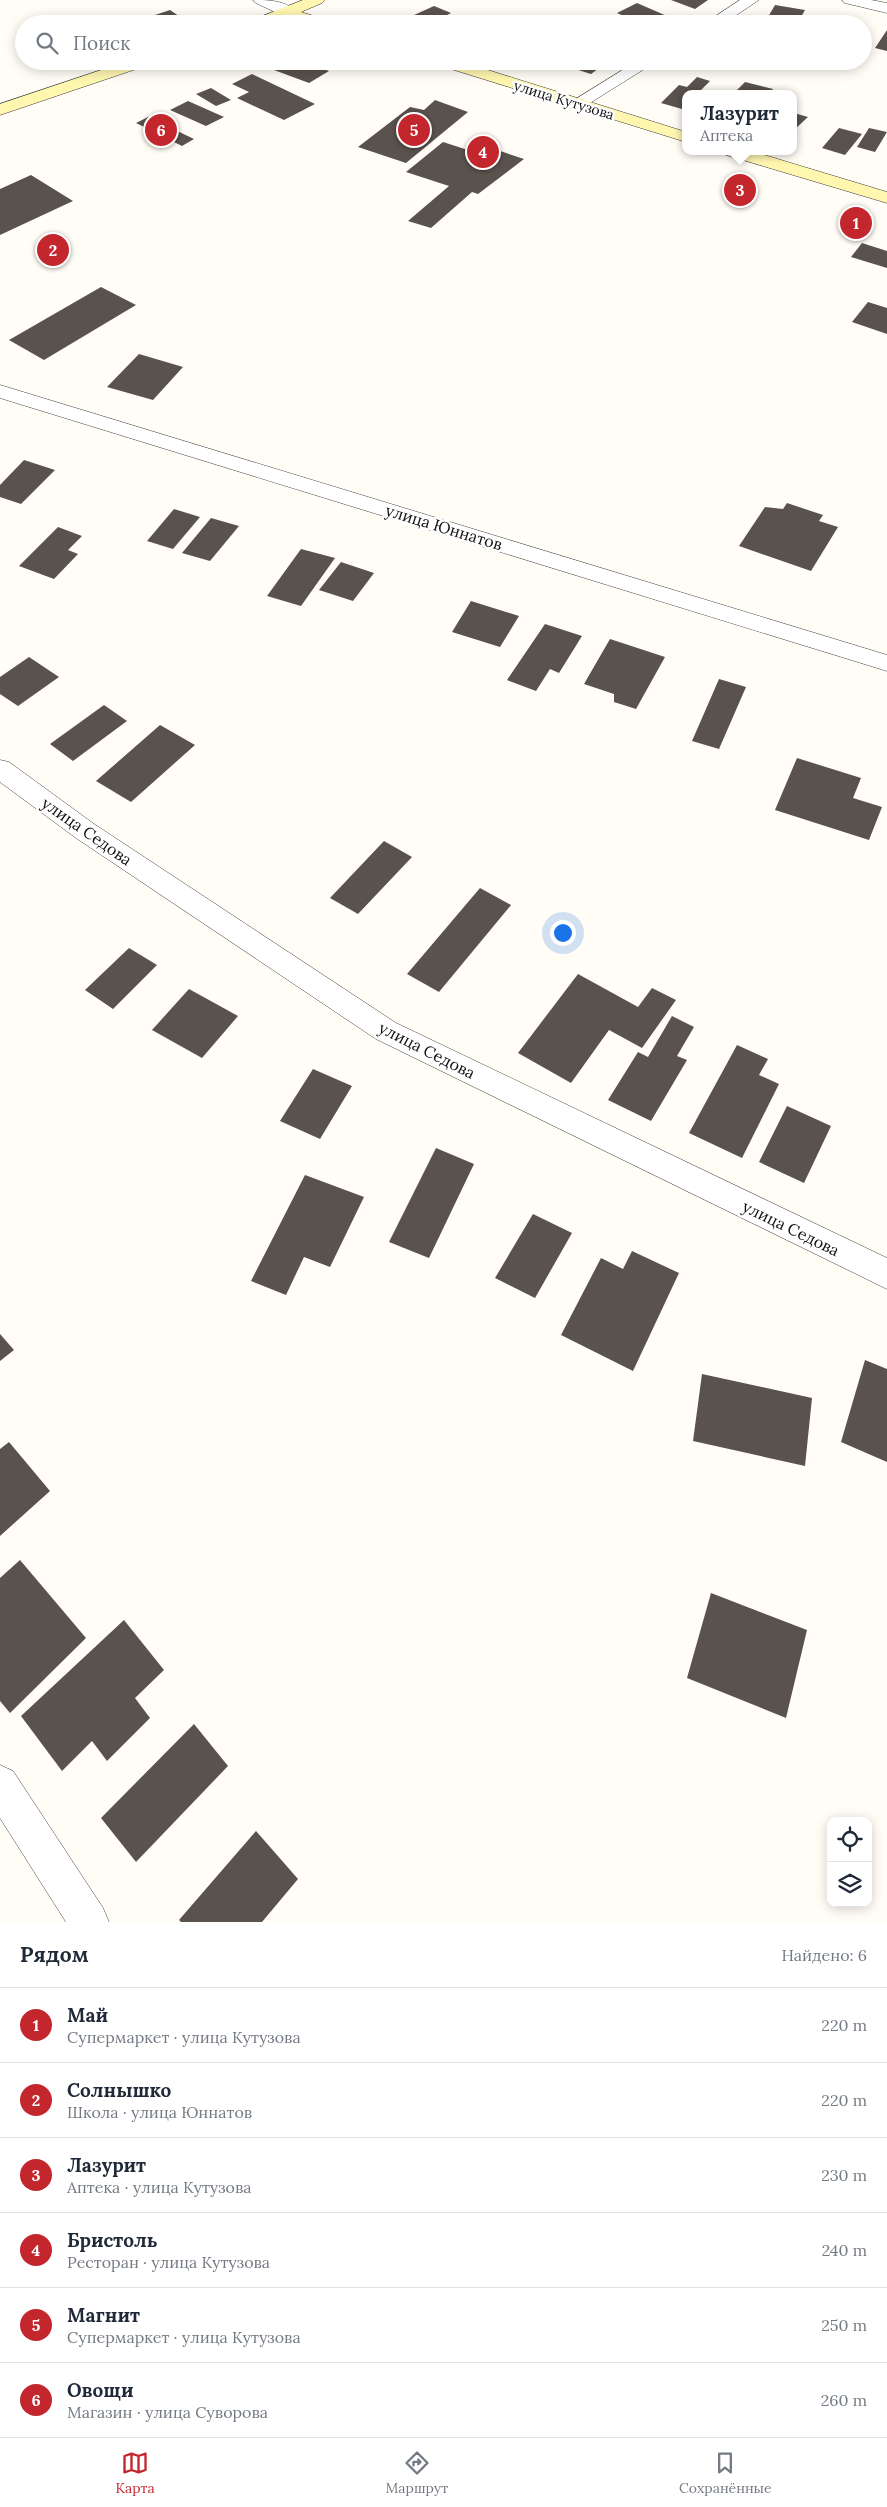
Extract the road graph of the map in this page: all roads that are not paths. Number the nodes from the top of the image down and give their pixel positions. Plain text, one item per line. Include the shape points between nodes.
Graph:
1 (261, 0) edge
2 (317, 0) edge
3 (751, 0) edge
4 (850, 0) edge
5 (887, 8) edge
6 (289, 13) junction
7 (283, 15) edge
8 (295, 15) edge
9 (727, 15) edge
10 (118, 70) edge
11 (470, 70) edge
12 (634, 70) edge
13 (576, 104) junction
14 (0, 110) edge
15 (682, 136) edge
16 (745, 155) edge
17 (887, 198) edge
18 (0, 391) edge
19 (887, 663) edge
20 (0, 769) edge
21 (887, 1274) edge
22 (0, 1784) edge
23 (89, 1922) edge

1 - 6 street
2 - 6 main road
3 - 9 street
4 - 5 street
6 - 7 main road
6 - 8 main road
10 - 14 main road
11 - 13 main road, улица Кутузова
12 - 13 street
13 - 15 main road, улица Кутузова
16 - 17 main road
18 - 19 street, улица Юннатов
20 - 21 street, улица Седова via 85,831 386,1031
22 - 23 street

